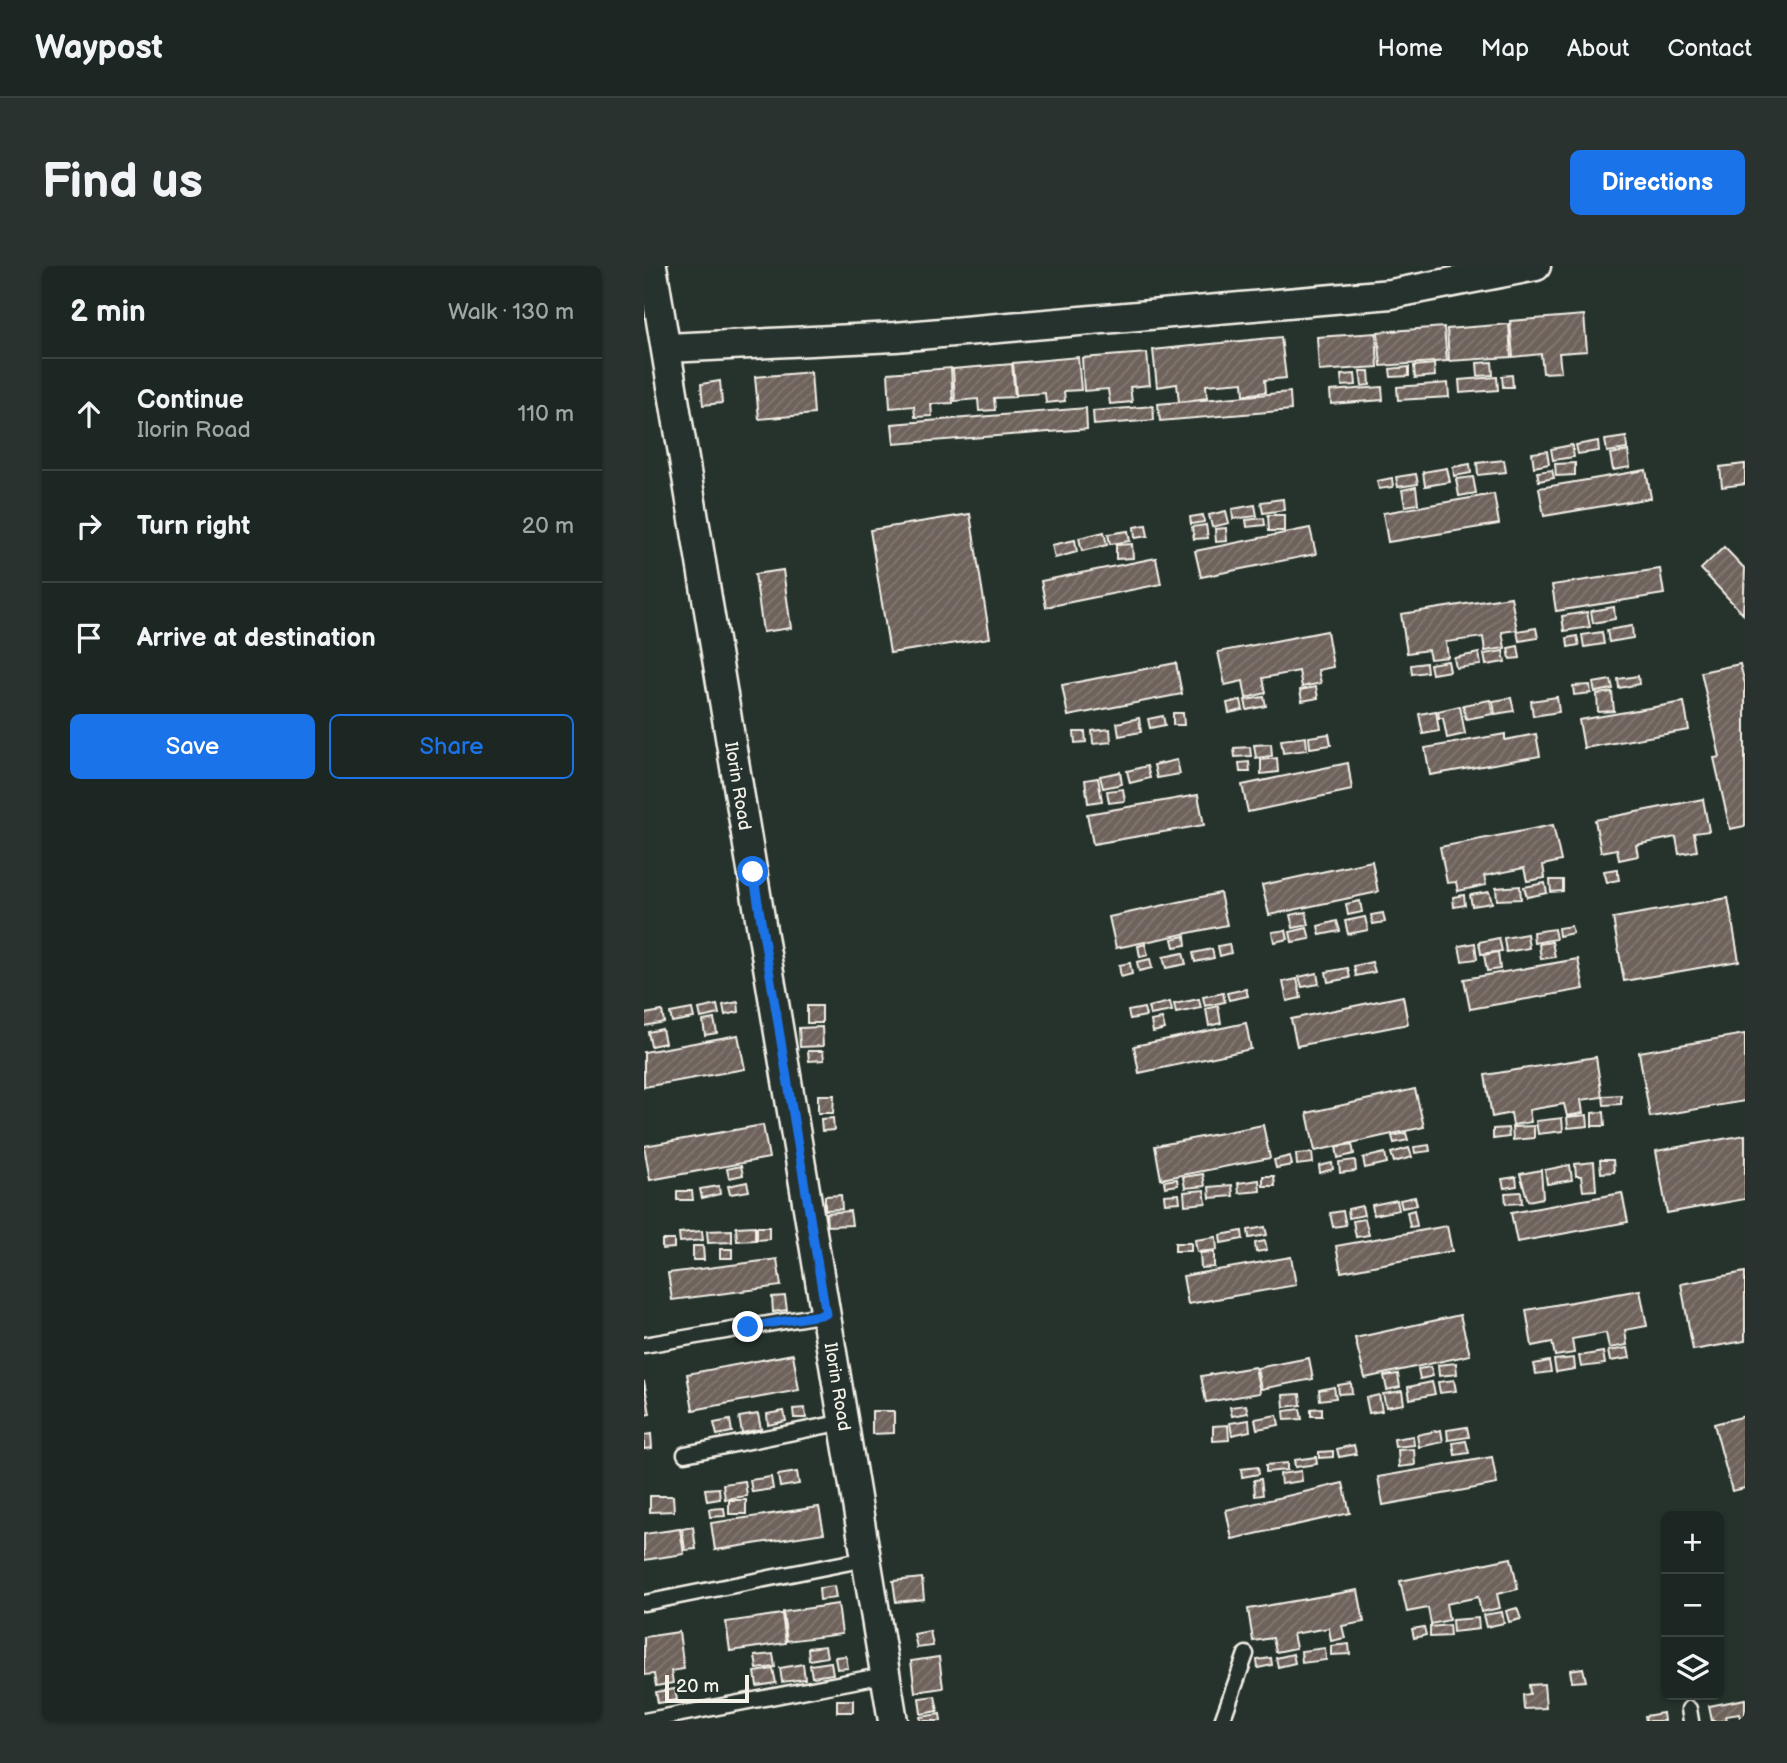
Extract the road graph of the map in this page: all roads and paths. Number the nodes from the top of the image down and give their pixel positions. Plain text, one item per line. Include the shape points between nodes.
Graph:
1 (1536, 266) edge
2 (650, 268) edge
3 (667, 348) junction
4 (826, 1314) junction
5 (644, 1345) edge
6 (844, 1422) junction
7 (685, 1454) dead end
8 (866, 1559) junction
9 (644, 1603) edge
10 (1246, 1654) dead end
11 (885, 1675) junction
12 (644, 1721) edge
13 (893, 1721) edge
14 (1222, 1721) edge

1 - 3 street via 1391,294 895,337
2 - 3 street, Ilorin Road
3 - 4 street, Ilorin Road
4 - 5 lane
4 - 6 street, Ilorin Road
6 - 7 lane
6 - 8 street, Ilorin Road
8 - 9 lane
8 - 11 street, Ilorin Road
10 - 14 lane
11 - 12 lane
11 - 13 street, Ilorin Road

